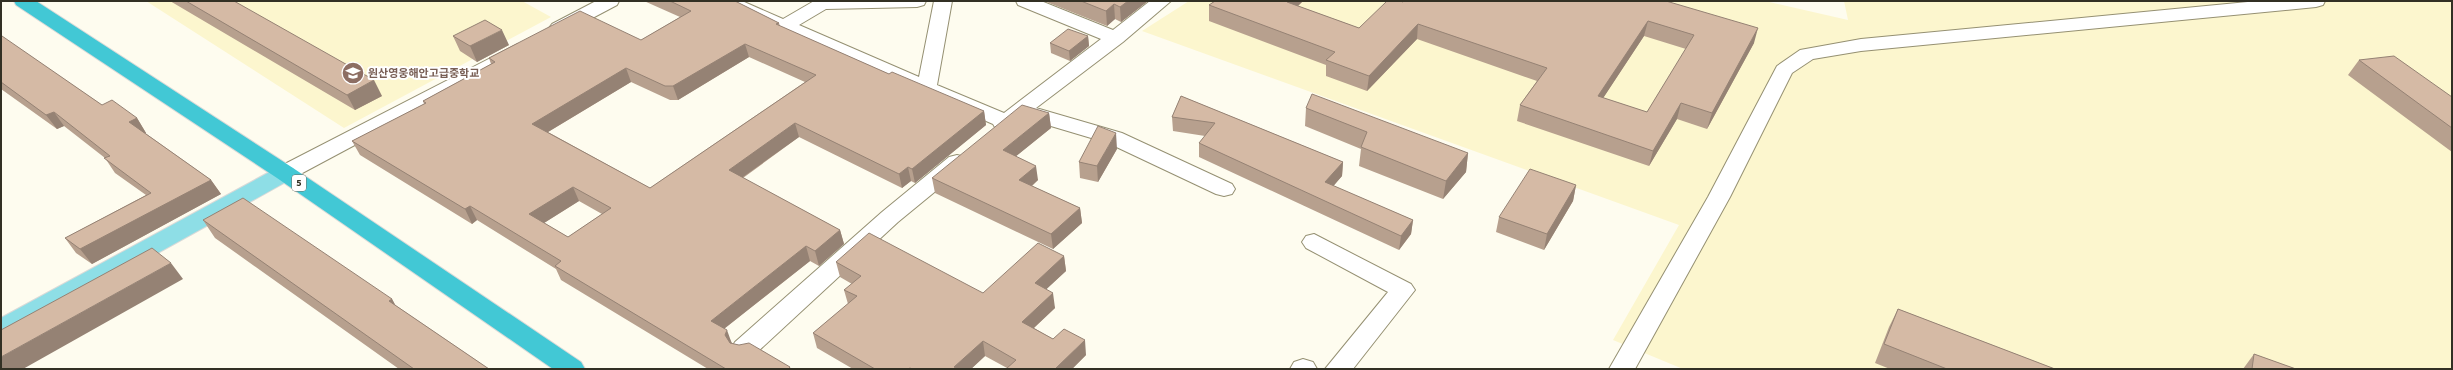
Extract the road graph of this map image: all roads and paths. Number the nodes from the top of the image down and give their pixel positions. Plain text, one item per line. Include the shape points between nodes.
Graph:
1 (23, 1) edge
2 (726, 1) edge
3 (917, 1) edge
4 (943, 1) edge
5 (1025, 1) edge
6 (1162, 1) edge
7 (2316, 1) edge
8 (599, 3) edge
9 (784, 26) junction
10 (1116, 38) junction
11 (927, 86) junction
12 (1014, 116) junction
13 (286, 173) junction
14 (1224, 189) dead end
15 (1314, 242) dead end
16 (1, 329) edge
17 (744, 349) edge
18 (572, 369) edge
19 (1338, 369) edge
20 (1622, 369) edge

1 - 13 highway, 5
2 - 9 street
3 - 9 street via 822,4
4 - 11 street
5 - 10 street
6 - 10 street
7 - 20 street via 1861,45 1807,54 1784,70 1719,197
8 - 13 street via 537,40
9 - 11 street
10 - 12 street
11 - 12 street
12 - 14 street via 1115,138
12 - 17 street via 890,217
13 - 16 main road
13 - 18 highway, 5
15 - 19 street via 1403,290

